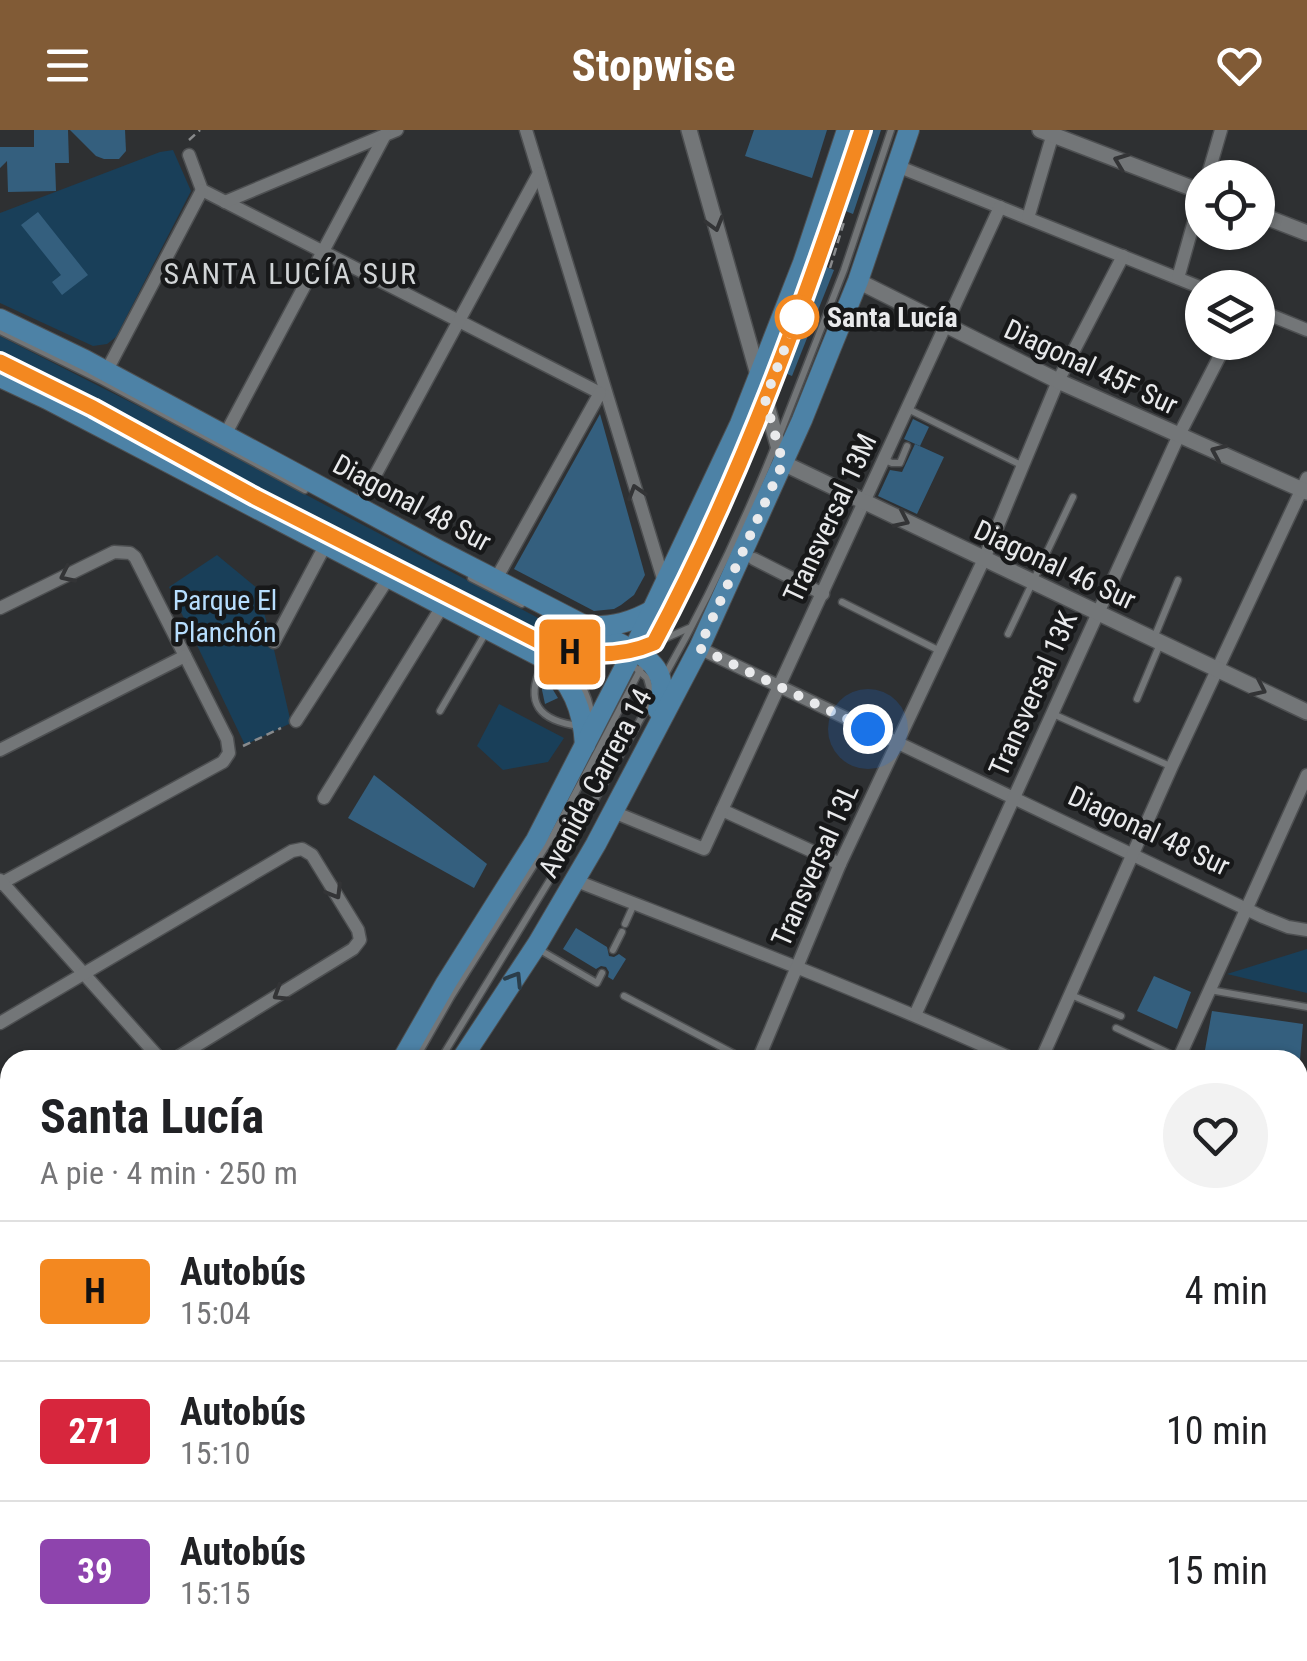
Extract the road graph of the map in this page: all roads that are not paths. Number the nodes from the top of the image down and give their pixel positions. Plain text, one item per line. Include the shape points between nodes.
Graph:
1 (526, 130) edge
2 (689, 130) edge
3 (847, 130) edge
4 (862, 130) edge
5 (891, 130) edge
6 (909, 130) edge
7 (1221, 130) edge
8 (1049, 132) edge
9 (391, 133) edge
10 (190, 154) dead end
11 (1212, 160) edge
12 (897, 166) junction
13 (538, 173) junction
14 (1185, 185) edge
15 (202, 190) junction
16 (225, 202) junction
17 (1000, 207) junction
18 (1028, 218) junction
19 (1275, 221) edge
20 (1307, 233) edge
21 (1186, 250) edge
22 (323, 252) junction
23 (1123, 256) junction
24 (1178, 278) junction
25 (858, 281) junction
26 (1185, 281) edge
27 (1275, 317) edge
28 (0, 319) edge
29 (458, 321) junction
30 (946, 326) junction
31 (1307, 330) edge
32 (0, 332) edge
33 (1218, 360) edge
34 (0, 362) edge
35 (106, 372) junction
36 (0, 376) edge
37 (758, 377) junction
38 (1058, 382) junction
39 (603, 395) junction
40 (765, 399) junction
41 (908, 409) junction
42 (1180, 435) junction
43 (225, 436) junction
44 (778, 440) junction
45 (907, 446) dead end
46 (885, 460) junction
47 (783, 463) junction
48 (1022, 465) junction
49 (1305, 487) edge
50 (255, 497) dead end
51 (1073, 497) dead end
52 (320, 498) dead end
53 (866, 502) junction
54 (358, 507) junction
55 (287, 513) dead end
56 (326, 544) junction
57 (754, 559) dead end
58 (984, 559) junction
59 (461, 573) dead end
60 (388, 577) junction
61 (496, 579) junction
62 (1178, 580) dead end
63 (1033, 582) junction
64 (665, 585) junction
65 (823, 594) junction
66 (842, 602) dead end
67 (443, 605) junction
68 (0, 608) edge
69 (530, 608) dead end
70 (1098, 613) junction
71 (658, 618) junction
72 (563, 625) dead end
73 (488, 628) junction
74 (583, 630) junction
75 (1008, 634) dead end
76 (695, 638) junction
77 (1157, 641) junction
78 (274, 642) dead end
79 (634, 652) junction
80 (941, 652) junction
81 (548, 654) junction
82 (185, 656) junction
83 (1217, 669) junction
84 (780, 687) junction
85 (657, 689) junction
86 (1136, 699) dead end
87 (440, 710) dead end
88 (1307, 712) edge
89 (1052, 713) junction
90 (296, 721) road end
91 (589, 741) junction
92 (897, 743) junction
93 (0, 750) edge
94 (1172, 766) junction
95 (1307, 775) edge
96 (324, 798) dead end
97 (1014, 798) junction
98 (722, 810) junction
99 (612, 812) junction
100 (1133, 854) junction
101 (840, 864) junction
102 (574, 880) junction
103 (1, 882) edge
104 (634, 904) junction
105 (1246, 908) junction
106 (1307, 930) edge
107 (535, 947) junction
108 (613, 950) dead end
109 (797, 966) junction
110 (602, 973) dead end
111 (84, 974) junction
112 (1209, 990) junction
113 (1070, 994) junction
114 (624, 996) dead end
115 (1307, 1006) edge
116 (915, 1015) junction
117 (1121, 1016) dead end
118 (0, 1022) edge
119 (1116, 1028) dead end
120 (152, 1050) edge
121 (189, 1050) edge
122 (408, 1050) edge
123 (422, 1050) edge
124 (446, 1050) edge
125 (468, 1050) edge
126 (727, 1050) edge
127 (762, 1050) edge
128 (993, 1050) edge
129 (1045, 1050) edge
130 (1160, 1050) edge
131 (1182, 1050) edge

1 - 13 street
2 -> 37 street
3 - 37 main road, Avenida Carrera 14
4 - 40 lane
5 - 44 lane
6 - 12 main road, Avenida Carrera 14
7 - 11 street
14 -> 8 street
8 - 18 street
9 - 16 street
9 - 22 street
10 - 15 street
12 - 17 street
12 - 25 main road, Avenida Carrera 14
13 - 29 street
13 - 39 street
15 - 16 street
15 - 35 street
16 - 22 street
17 - 18 street
17 - 30 street, Transversal 13M
18 - 23 street
19 - 20 street
21 - 24 street
22 - 29 street
22 - 43 street
23 - 24 street
23 - 38 street, Transversal 13L
24 - 26 street
25 - 30 street, Diagonal 45F Sur
25 - 47 main road, Avenida Carrera 14
27 - 31 street
28 - 35 main road, Diagonal 48 Sur
29 - 39 street
29 - 54 street
30 - 38 street, Diagonal 45F Sur
30 - 41 street, Transversal 13M
32 - 52 lane
33 - 42 street, Transversal 13K
34 - 50 lane
35 - 43 main road, Diagonal 48 Sur
36 - 56 main road
37 - 40 street
37 - 64 main road, Avenida Carrera 14
38 - 42 street, Diagonal 45F Sur
38 - 48 street, Transversal 13L
39 - 61 street
64 -> 39 street
40 - 44 street
40 - 71 lane via 706,538
41 - 46 street, Transversal 13M
41 - 48 lane
49 -> 42 street, Diagonal 45F Sur
42 - 70 street, Transversal 13K
43 - 54 main road, Diagonal 48 Sur
44 - 47 street
44 - 76 lane
45 - 46 lane via 900,463
46 - 53 street, Transversal 13M
47 - 53 street, Diagonal 46 Sur
47 - 76 main road, Avenida Carrera 14
48 - 58 street, Transversal 13L
49 - 83 street
51 - 63 lane
53 -> 58 street, Diagonal 46 Sur
53 - 65 street, Transversal 13M
54 - 61 main road, Diagonal 48 Sur
55 - 81 lane
56 - 60 main road
56 - 78 street
57 - 65 street
58 - 63 street, Diagonal 46 Sur
58 - 80 street, Transversal 13L
59 - 69 lane
60 - 67 main road
60 - 90 street
61 - 74 main road, Diagonal 48 Sur
62 - 77 lane
63 - 70 street, Diagonal 46 Sur
63 - 75 lane
64 - 71 main road, Avenida Carrera 14
65 - 84 street, Transversal 13M
66 - 80 lane
67 - 73 main road
67 - 96 street
82 -> 68 street via 130,553 114,552
70 - 77 street, Diagonal 46 Sur
70 - 89 street, Transversal 13K
71 - 74 main road
71 - 79 main road, Avenida Carrera 14
72 - 74 lane
73 - 81 main road
73 - 87 lane
74 - 79 main road, Diagonal 48 Sur
76 - 79 lane
76 - 84 street, Diagonal 48 Sur
76 - 85 lane
76 - 99 main road, Avenida Carrera 14
77 - 83 street, Diagonal 46 Sur
77 - 86 lane
79 - 81 lane
79 - 85 main road, Diagonal 48 Sur via 656,666
79 - 91 main road, Avenida Carrera 14
80 - 92 street, Transversal 13L
81 - 91 main road via 568,684
81 - 91 lane via 534,698 551,718
82 - 93 street
82 - 103 street via 228,739 223,762
83 -> 88 street, Diagonal 46 Sur
83 - 94 street
84 - 92 street, Diagonal 48 Sur
84 - 98 street, Transversal 13M
85 - 99 main road via 658,709
85 - 124 lane
89 - 94 lane
89 - 97 street, Transversal 13K
91 - 122 main road, Avenida Carrera 14
91 - 123 lane via 536,862
92 - 97 street, Diagonal 48 Sur
92 - 101 street, Transversal 13L
94 - 100 street
95 - 105 street
97 - 100 street, Diagonal 48 Sur
97 - 116 street, Transversal 13K
98 - 99 street, Transversal 13M via 704,849
98 - 101 street
99 - 102 main road, Avenida Carrera 14
100 - 105 street, Diagonal 48 Sur
100 - 113 street
101 - 109 street, Transversal 13L
102 - 104 street
102 - 107 main road, Avenida Carrera 14
103 - 111 street
104 - 108 lane
104 - 109 street
105 - 106 street, Diagonal 48 Sur
105 - 112 street
107 - 110 lane via 597,983
125 -> 107 main road, Avenida Carrera 14
109 - 116 street
109 - 127 street, Transversal 13L
111 - 118 street
111 - 120 street
111 -> 121 street via 292,850 312,855 360,940
112 - 115 lane
112 - 131 street
113 - 117 lane
113 - 129 street
114 - 126 lane
116 - 128 street
119 - 130 lane

